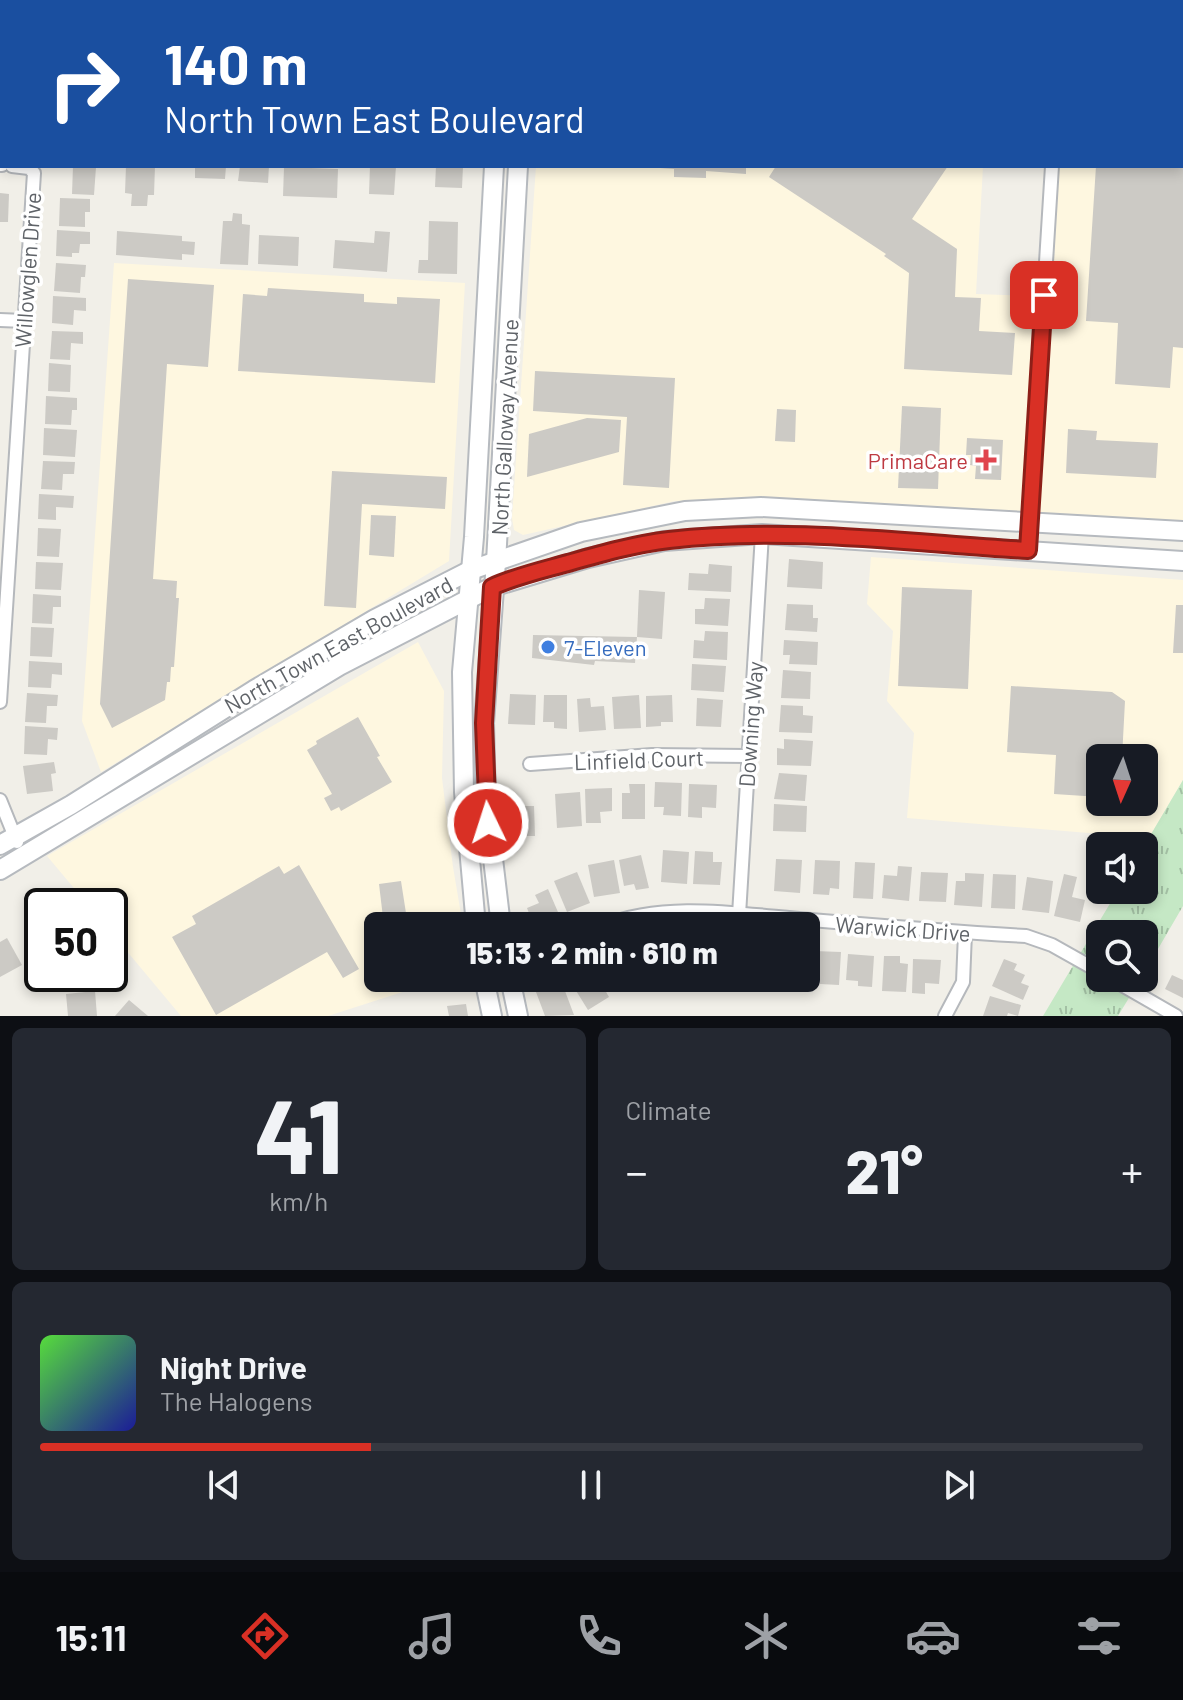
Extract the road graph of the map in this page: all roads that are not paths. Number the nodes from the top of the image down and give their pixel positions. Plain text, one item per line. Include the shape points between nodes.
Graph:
1 (29, 168) edge
2 (494, 168) edge
3 (518, 168) edge
4 (1052, 168) edge
5 (492, 205) junction
6 (516, 205) junction
7 (0, 320) edge
8 (24, 321) junction
9 (484, 362) junction
10 (507, 363) junction
11 (0, 482) edge
12 (14, 483) junction
13 (874, 512) junction
14 (659, 516) junction
15 (1030, 524) junction
16 (1156, 529) junction
17 (1183, 531) edge
18 (762, 534) junction
19 (872, 540) junction
20 (664, 541) junction
21 (1028, 550) junction
22 (1153, 559) junction
23 (1183, 561) edge
24 (496, 562) junction
25 (471, 570) junction
26 (492, 587) junction
27 (467, 601) junction
28 (2, 627) edge
29 (315, 655) junction
30 (326, 674) junction
31 (0, 702) edge
32 (208, 718) junction
33 (220, 737) junction
34 (747, 756) junction
35 (530, 764) dead end
36 (485, 794) junction
37 (464, 796) junction
38 (0, 800) edge
39 (7, 841) edge
40 (26, 855) junction
41 (0, 870) edge
42 (475, 912) edge
43 (499, 912) edge
44 (739, 912) edge
45 (820, 921) edge
46 (965, 933) junction
47 (1086, 964) edge
48 (487, 992) edge
49 (513, 992) edge
50 (1134, 992) edge
51 (492, 1016) edge
52 (518, 1016) edge
53 (945, 1016) edge
54 (1176, 1016) edge

1 - 8 street, Willowglen Drive via 34,173
2 - 5 main road, North Galloway Avenue
3 - 6 main road, North Galloway Avenue
4 - 15 street
5 - 6 main road
5 - 9 main road, North Galloway Avenue
6 - 10 main road, North Galloway Avenue
7 - 8 street
8 - 12 street, Willowglen Drive
9 - 10 main road
9 - 25 main road, North Galloway Avenue
10 - 24 main road, North Galloway Avenue
11 - 12 street
12 - 28 street, Willowglen Drive
13 - 14 main road, North Town East Boulevard via 761,507
13 - 15 main road, North Town East Boulevard
13 - 19 main road
14 - 20 main road
14 - 24 main road, North Town East Boulevard via 581,532
15 - 16 main road, North Town East Boulevard
15 - 21 street
16 - 17 main road, North Town East Boulevard
16 - 22 main road
18 - 19 main road, North Town East Boulevard
18 - 20 main road, North Town East Boulevard
18 - 34 street, Downing Way
19 - 21 main road, North Town East Boulevard
20 - 26 main road, North Town East Boulevard
21 - 22 main road, North Town East Boulevard
22 - 23 main road, North Town East Boulevard
24 - 25 main road, North Town East Boulevard
24 - 26 main road, North Galloway Avenue
25 - 27 main road, North Galloway Avenue
25 - 29 main road, North Town East Boulevard
26 - 27 main road, North Town East Boulevard
26 - 36 main road, North Galloway Avenue
27 - 30 main road, North Town East Boulevard
27 - 37 main road, North Galloway Avenue
28 - 31 street, Willowglen Drive
29 - 30 main road
29 - 32 main road, North Town East Boulevard
30 - 33 main road, North Town East Boulevard
32 - 33 main road
32 - 39 main road, North Town East Boulevard
33 - 40 main road, North Town East Boulevard
34 - 35 street, Linfield Court via 652,755
34 - 44 street, Downing Way
36 - 37 main road
36 - 43 main road, North Galloway Avenue
37 - 42 main road, North Galloway Avenue
38 - 39 street
39 - 40 street
40 - 41 main road, North Town East Boulevard
45 - 46 street, Warwick Drive
46 - 47 street, Warwick Drive via 1026,936
46 - 53 street via 963,982
48 - 51 main road
49 - 52 main road
50 - 54 street

